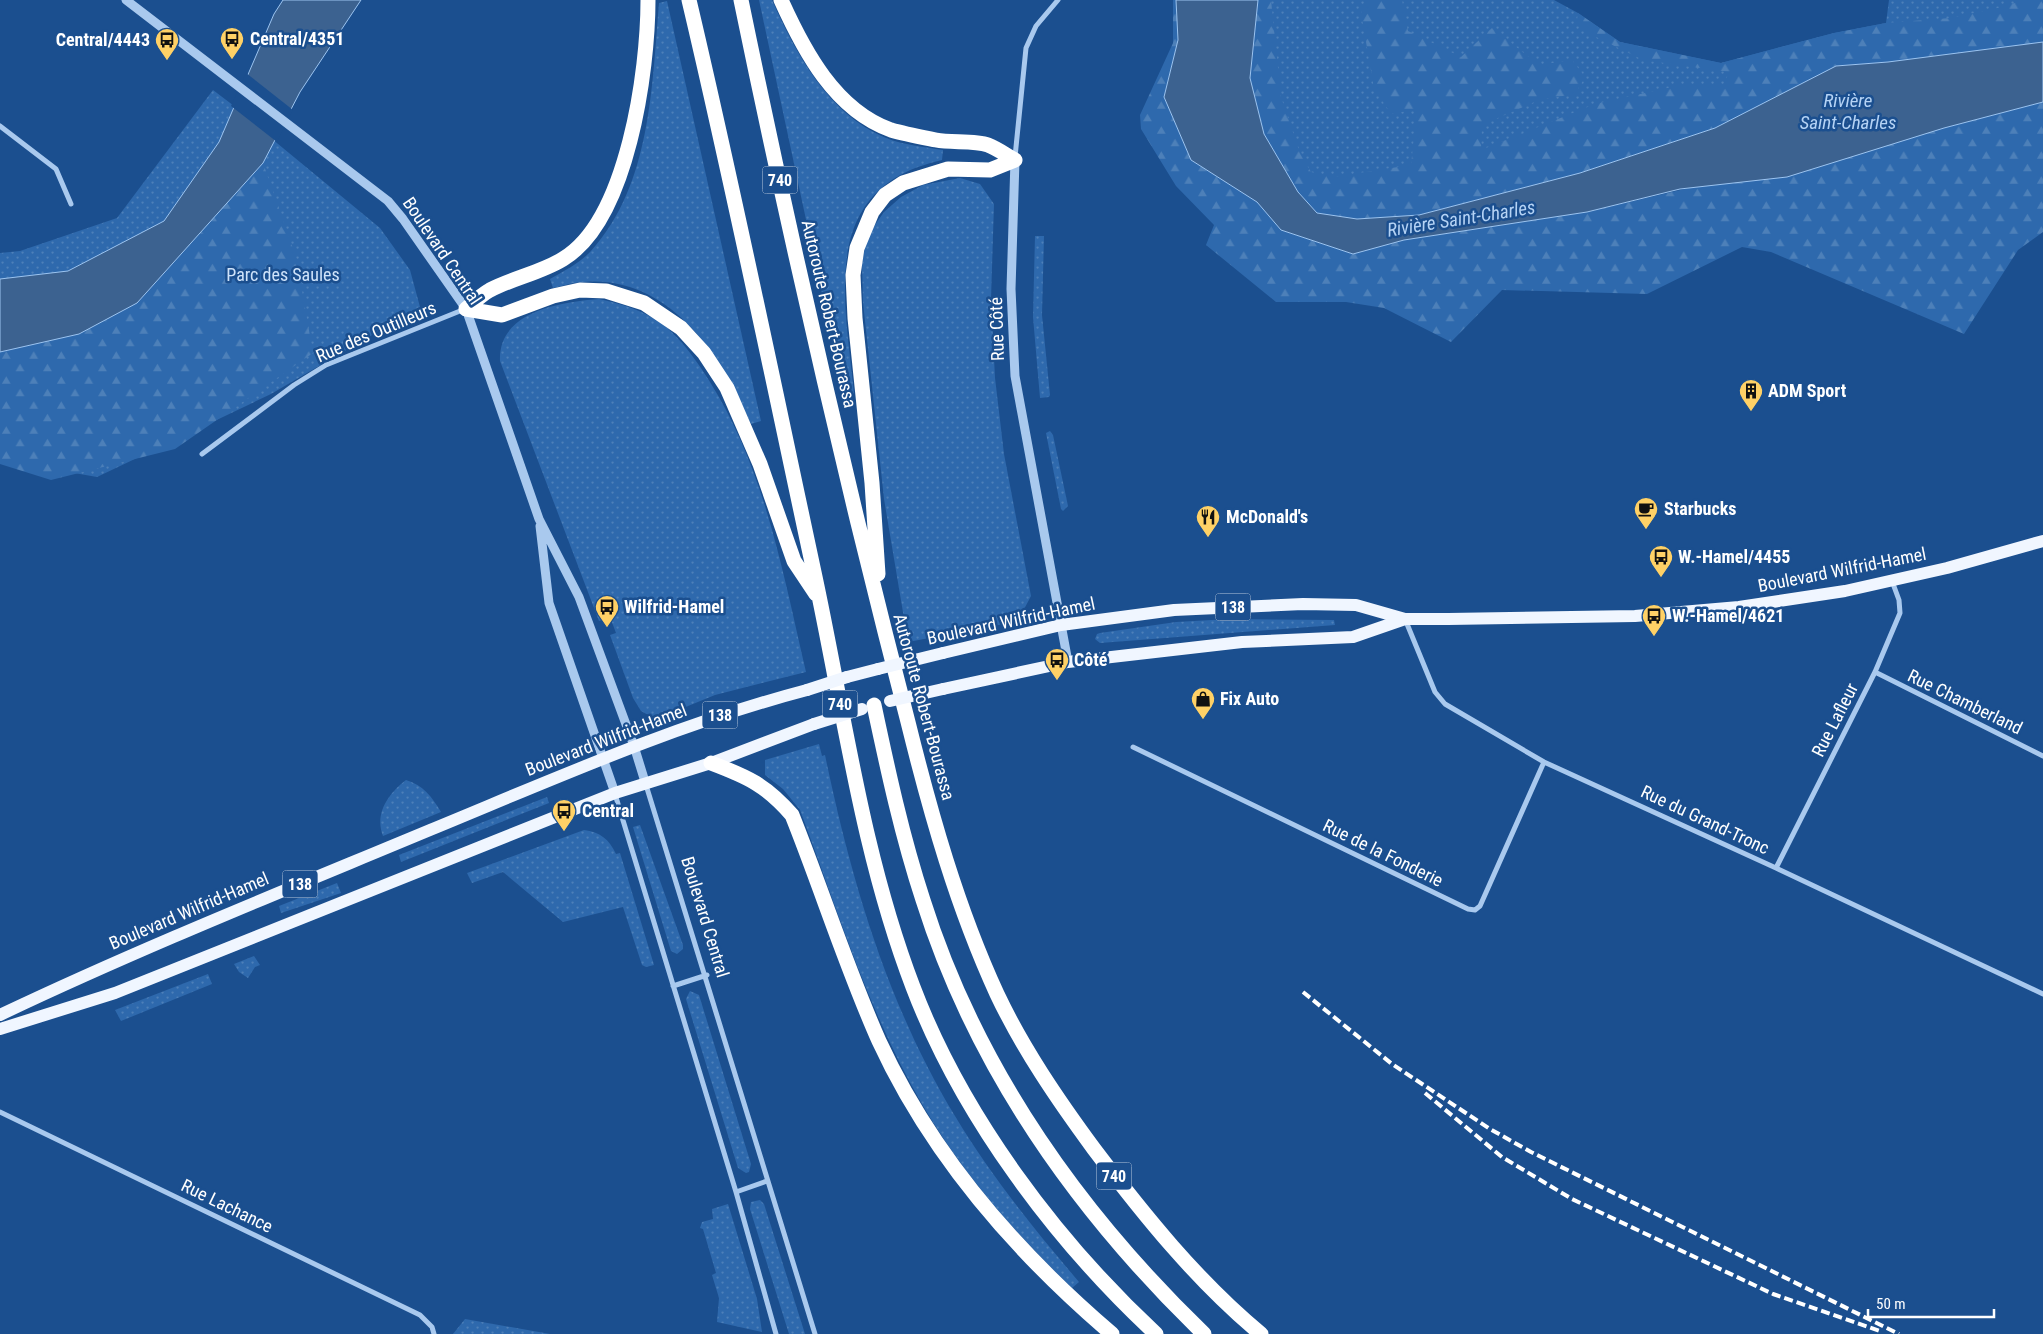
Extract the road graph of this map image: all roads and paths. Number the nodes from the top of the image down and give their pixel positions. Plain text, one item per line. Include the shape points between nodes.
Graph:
1 (126, 0) edge
2 (648, 0) edge
3 (689, 0) edge
4 (742, 0) edge
5 (781, 0) edge
6 (1058, 0) edge
7 (0, 126) edge
8 (1015, 160) junction
9 (71, 204) dead end
10 (466, 309) junction
11 (202, 454) dead end
12 (539, 519) junction
13 (2043, 541) edge
14 (1892, 580) junction
15 (820, 599) junction
16 (881, 616) junction
17 (1405, 619) junction
18 (1061, 625) junction
19 (1068, 662) junction
20 (1875, 672) junction
21 (874, 705) junction
22 (634, 746) junction
23 (1133, 747) dead end
24 (2043, 756) edge
25 (603, 758) junction
26 (1544, 762) junction
27 (711, 763) junction
28 (646, 785) junction
29 (615, 793) junction
30 (1776, 868) junction
31 (706, 975) junction
32 (673, 986) junction
33 (2043, 994) edge
34 (0, 1015) edge
35 (0, 1029) edge
36 (0, 1112) edge
37 (767, 1181) junction
38 (736, 1192) junction
39 (434, 1334) edge
40 (776, 1334) edge
41 (815, 1334) edge
42 (1112, 1334) edge
43 (1156, 1334) edge
44 (1204, 1334) edge
45 (1261, 1334) edge

1 - 10 street, Boulevard Central via 388,200
2 - 10 highway via 634,123 623,170 600,221 565,259 489,290
3 - 15 highway, 740
4 - 16 highway, Autoroute Robert-Bourassa / 740 via 817,350
5 - 8 highway via 795,32 828,83 868,118 891,129 949,143 987,144
6 - 8 street, Rue Côté via 1036,26 1026,48
7 - 9 street via 56,169
8 - 16 highway via 990,170 948,169 903,183 885,195 872,212 857,248 853,275 855,318 872,483
8 - 18 street, Rue Côté via 1011,289 1015,376
10 - 11 street, Rue des Outilleurs via 326,365
10 - 12 street, Boulevard Central
10 - 15 highway via 502,314 580,290 606,291 644,303 681,328 704,353 727,388 764,474 794,561
12 - 22 street, Boulevard Central via 579,597
12 - 25 street, Boulevard Central via 549,602
13 - 14 main road, Boulevard Wilfrid-Hamel / 138
14 - 17 main road, Boulevard Wilfrid-Hamel / 138 via 1790,601 1686,613 1626,617
14 - 20 street, Rue Lafleur via 1900,614
15 - 43 highway, 740 via 853,770 874,856 914,989 957,1080 990,1135 1096,1274
16 - 45 highway, Autoroute Robert-Bourassa / 740 via 951,877 986,969 1020,1038 1070,1117 1153,1224 1199,1277
17 - 18 main road, Boulevard Wilfrid-Hamel / 138 via 1356,605 1302,604 1174,610
17 - 19 main road, Boulevard Wilfrid-Hamel / 138 via 1353,637 1242,642
17 - 26 street, Rue du Grand-Tronc via 1431,684 1445,704
18 - 19 street, Rue Côté
18 - 22 main road, Boulevard Wilfrid-Hamel / 138, bridge via 756,703
19 - 21 main road, Boulevard Wilfrid-Hamel / 138, bridge
20 - 24 street, Rue Chamberland
20 - 30 street, Rue Lafleur
21 - 27 main road, Boulevard Wilfrid-Hamel / 138, bridge
21 - 44 highway via 906,845 923,901 968,1014 1004,1083 1061,1173 1123,1249
22 - 25 main road, Boulevard Wilfrid-Hamel / 138
22 - 28 street, Boulevard Central
23 - 26 street, Rue de la Fonderie via 1475,910 1480,906
25 - 29 street, Boulevard Central
25 - 34 main road, Boulevard Wilfrid-Hamel / 138 via 105,965
26 - 30 street, Rue du Grand-Tronc
27 - 28 main road, Boulevard Wilfrid-Hamel / 138
27 - 42 highway via 745,776 773,793 792,816 879,1041 940,1150 1025,1252 1065,1294
28 - 29 main road, Boulevard Wilfrid-Hamel / 138
28 - 31 street, Boulevard Central
29 - 32 street, Boulevard Central
29 - 35 main road, Boulevard Wilfrid-Hamel / 138 via 114,993
30 - 33 street, Rue du Grand-Tronc
31 - 32 street
31 - 37 street, Boulevard Central
32 - 38 street, Boulevard Central
36 - 39 street, Rue Lachance via 420,1315 432,1327
37 - 38 street
37 - 41 street, Boulevard Central
38 - 40 street, Boulevard Central

